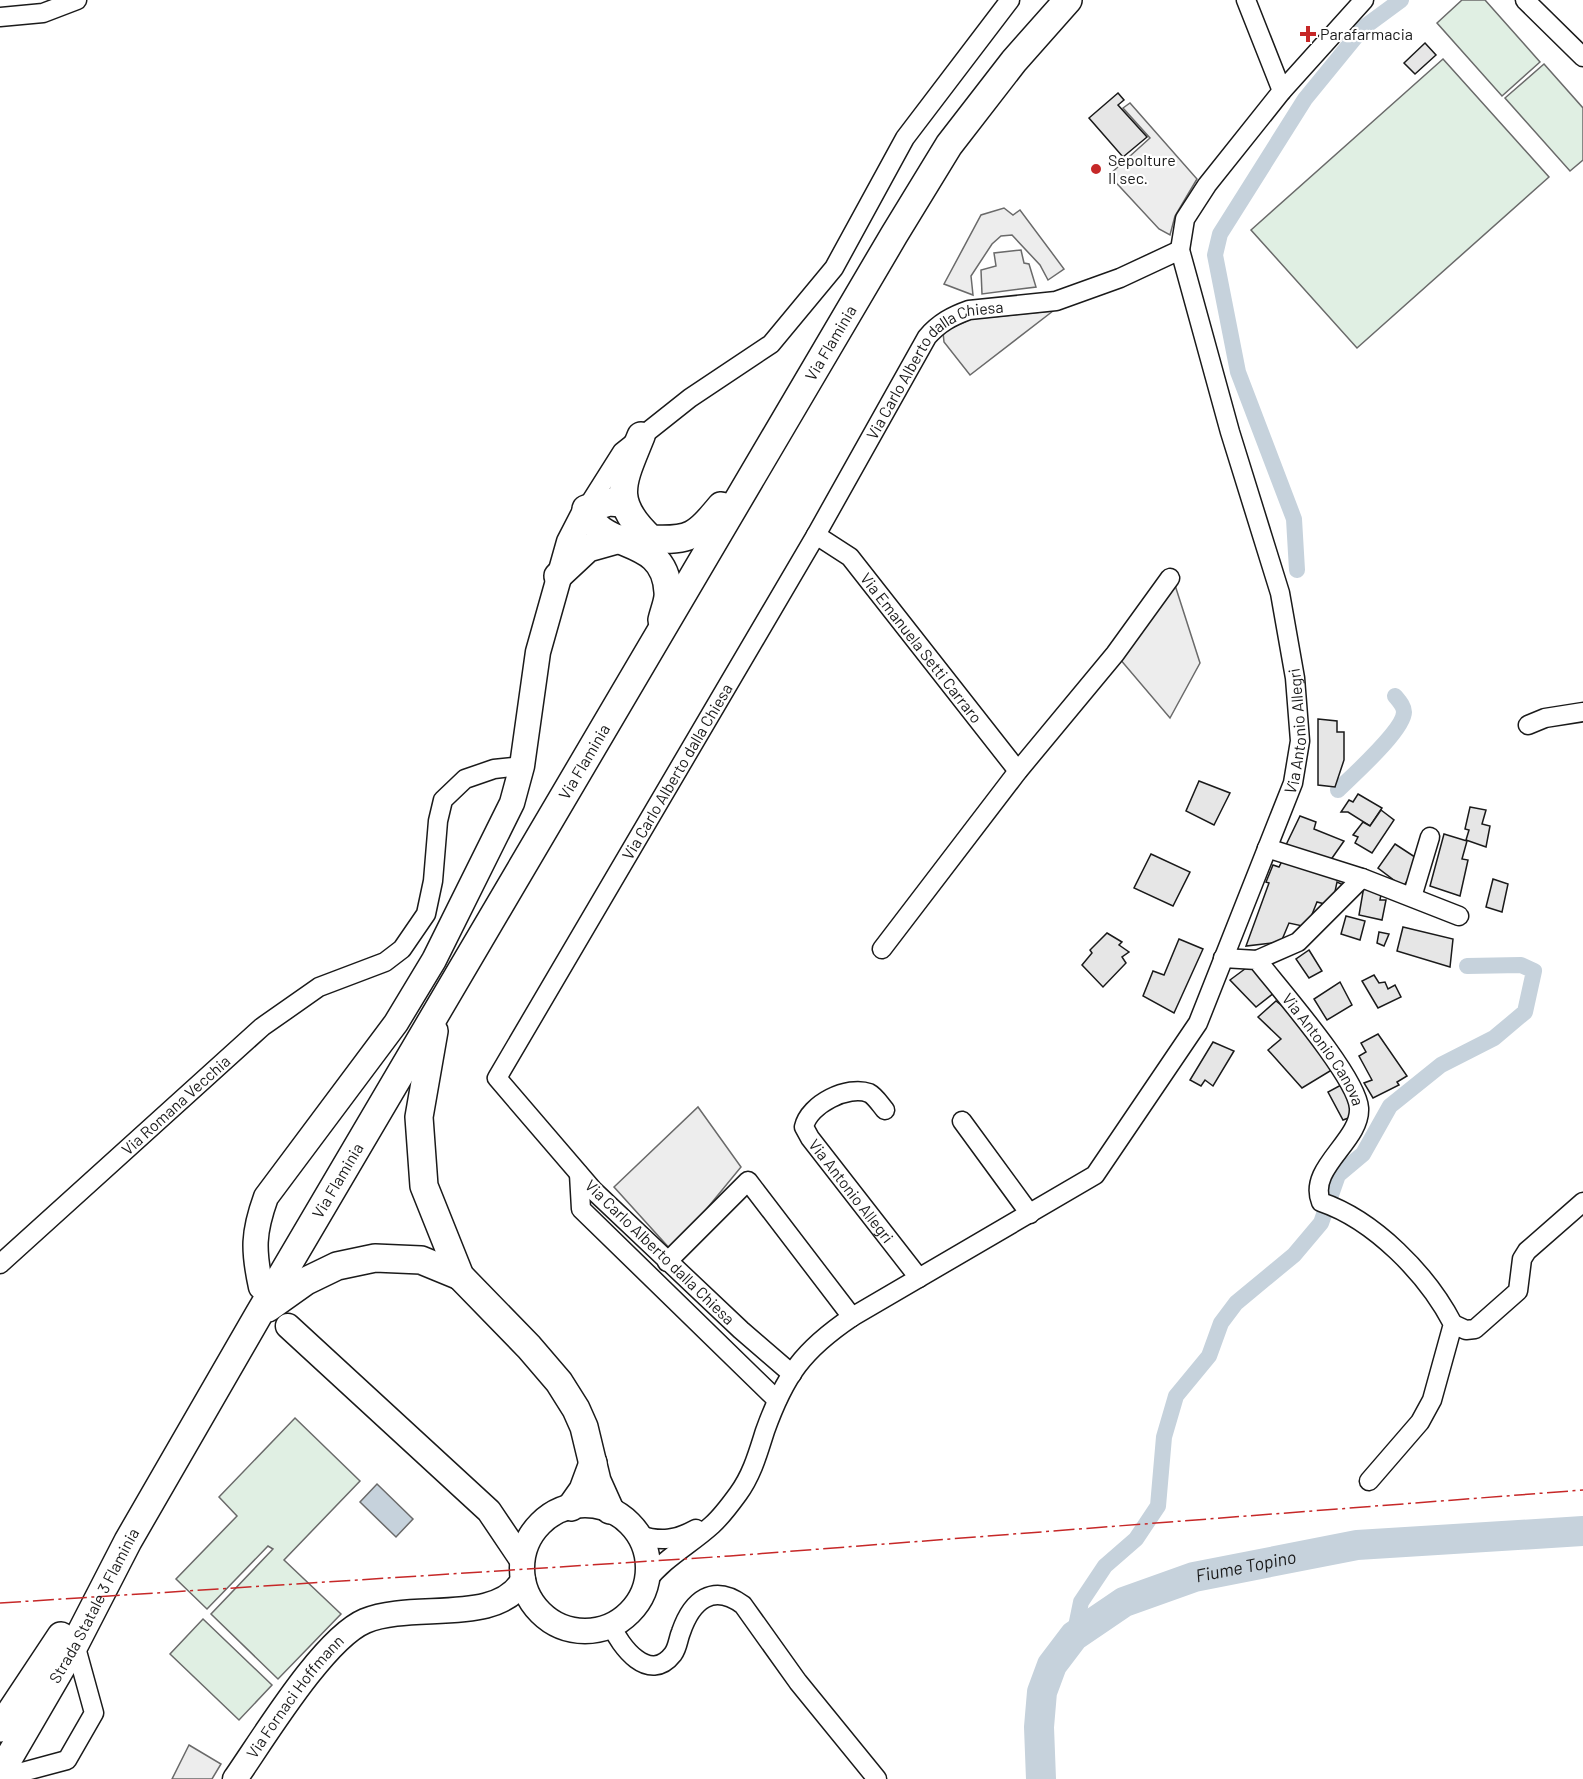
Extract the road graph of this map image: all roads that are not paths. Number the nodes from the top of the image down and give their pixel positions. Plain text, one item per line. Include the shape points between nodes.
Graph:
1 (77, 0) edge
2 (1010, 0) edge
3 (1068, 0) edge
4 (1246, 0) edge
5 (1364, 0) edge
6 (1525, 0) edge
7 (0, 17) edge
8 (1583, 57) edge
9 (1282, 91) junction
10 (1180, 250) junction
11 (641, 436) junction
12 (748, 482) junction
13 (622, 503) junction
14 (586, 509) junction
15 (816, 535) junction
16 (620, 539) junction
17 (558, 576) junction
18 (1170, 578) dead end
19 (660, 632) junction
20 (1583, 712) edge
21 (1528, 725) dead end
22 (522, 766) junction
23 (1018, 771) junction
24 (1431, 837) dead end
25 (1267, 848) junction
26 (1362, 878) junction
27 (1412, 897) junction
28 (1459, 916) dead end
29 (882, 949) dead end
30 (1223, 958) junction
31 (1257, 960) junction
32 (438, 1012) junction
33 (885, 1110) dead end
34 (962, 1121) dead end
35 (579, 1174) junction
36 (1583, 1202) edge
37 (1030, 1214) junction
38 (667, 1262) junction
39 (0, 1264) edge
40 (460, 1276) junction
41 (919, 1278) junction
42 (261, 1287) dead end
43 (259, 1314) junction
44 (852, 1317) junction
45 (1453, 1324) junction
46 (288, 1326) dead end
47 (792, 1374) junction
48 (777, 1401) junction
49 (593, 1463) junction
50 (1369, 1482) dead end
51 (740, 1491) junction
52 (571, 1506) junction
53 (610, 1510) junction
54 (489, 1511) junction
55 (543, 1520) junction
56 (639, 1535) junction
57 (128, 1541) junction
58 (522, 1570) junction
59 (646, 1582) junction
60 (497, 1603) junction
61 (541, 1613) junction
62 (611, 1625) junction
63 (75, 1644) junction
64 (0, 1728) edge
65 (0, 1775) edge
66 (235, 1779) edge
67 (877, 1779) edge

1 - 7 street via 43,13
2 - 11 street via 905,138 834,268 771,345 690,398
3 - 12 highway, Via Flaminia via 1014,61 949,145
4 - 9 street
5 - 9 street, Via Antonio Allegri
6 - 8 street
9 - 10 street, Via Antonio Allegri via 1207,185 1185,219
10 - 15 street, Via Carlo Alberto dalla Chiesa via 1120,278 1056,301 969,310 938,325 927,337
10 - 25 street, Via Antonio Allegri via 1280,593 1295,678 1300,741 1293,783
11 - 13 highway via 626,475
11 - 14 street via 622,452
12 - 13 highway via 699,532 678,540 651,539
12 - 19 highway, Via Flaminia
13 - 14 highway via 609,502
14 - 16 highway via 590,521 603,533
14 - 17 main road
15 - 23 street, Via Emanuela Setti Carraro via 850,557
15 - 35 street, Via Carlo Alberto dalla Chiesa via 497,1078
16 - 17 highway via 588,548
16 - 19 highway via 652,554 662,570 668,592
17 - 22 main road via 538,652
18 - 23 street via 1115,654
19 - 32 highway, Via Flaminia
20 - 21 street
22 - 39 street, Via Romana Vecchia via 465,780 443,800 426,914 402,949 385,962 319,987 262,1027
22 - 42 main road via 512,803 429,969 354,1083 266,1197 255,1226 254,1254
23 - 29 street
24 - 27 street
25 - 26 street
25 - 30 street, Via Antonio Allegri
26 - 27 street
26 - 31 street via 1298,942
27 - 28 street
30 - 31 street
30 - 37 street, Via Antonio Allegri via 1198,1023 1095,1175
31 - 45 street, Via Antonio Canova via 1333,1056 1359,1105 1358,1120 1320,1181 1321,1202 1375,1230 1401,1255
32 - 40 highway via 419,1117 424,1186
32 - 43 highway, Via Flaminia
33 - 41 street, Via Antonio Allegri via 872,1094 857,1090 840,1094 811,1113 804,1127
34 - 37 street
35 - 38 street, Via Carlo Alberto dalla Chiesa
35 - 48 street via 581,1209
36 - 45 street via 1527,1251 1522,1259 1518,1291 1475,1329
37 - 41 street, Via Antonio Allegri
38 - 44 street via 748,1181
38 - 47 street, Via Carlo Alberto dalla Chiesa
40 - 43 highway via 421,1260 375,1258 337,1266 306,1281
40 - 49 highway via 558,1382 584,1427
41 - 44 street, Via Antonio Allegri
43 - 57 highway, Via Flaminia
44 - 47 street, Via Antonio Allegri via 815,1343
45 - 50 street via 1432,1400 1420,1422
46 - 54 main road
47 - 48 street, Via Antonio Allegri
48 - 51 street, Via Antonio Allegri via 755,1463
49 - 52 highway via 583,1490
49 - 53 highway
51 - 56 street via 714,1515 676,1539
51 - 59 street via 713,1525 657,1567
52 - 53 main road
52 - 55 main road
53 - 56 main road
54 - 55 main road via 509,1522
54 - 58 main road
55 - 58 main road via 529,1539
56 - 59 main road via 647,1559
57 - 63 highway, Strada Statale 3 Flaminia
57 - 64 highway, Strada Statale 3 Flaminia
58 - 60 main road via 514,1594
58 - 61 main road via 526,1592
59 - 62 main road via 629,1613
60 - 61 main road via 515,1604
60 - 66 main road, Via Fornaci Hoffmann via 400,1611 362,1622 324,1656 294,1693
61 - 62 main road via 563,1627 578,1630
62 - 67 street via 634,1659 656,1663 673,1654 686,1620 702,1599 723,1593 733,1597
63 - 65 highway, Strada Statale 3 Flaminia
63 - 65 street via 94,1713 67,1760

